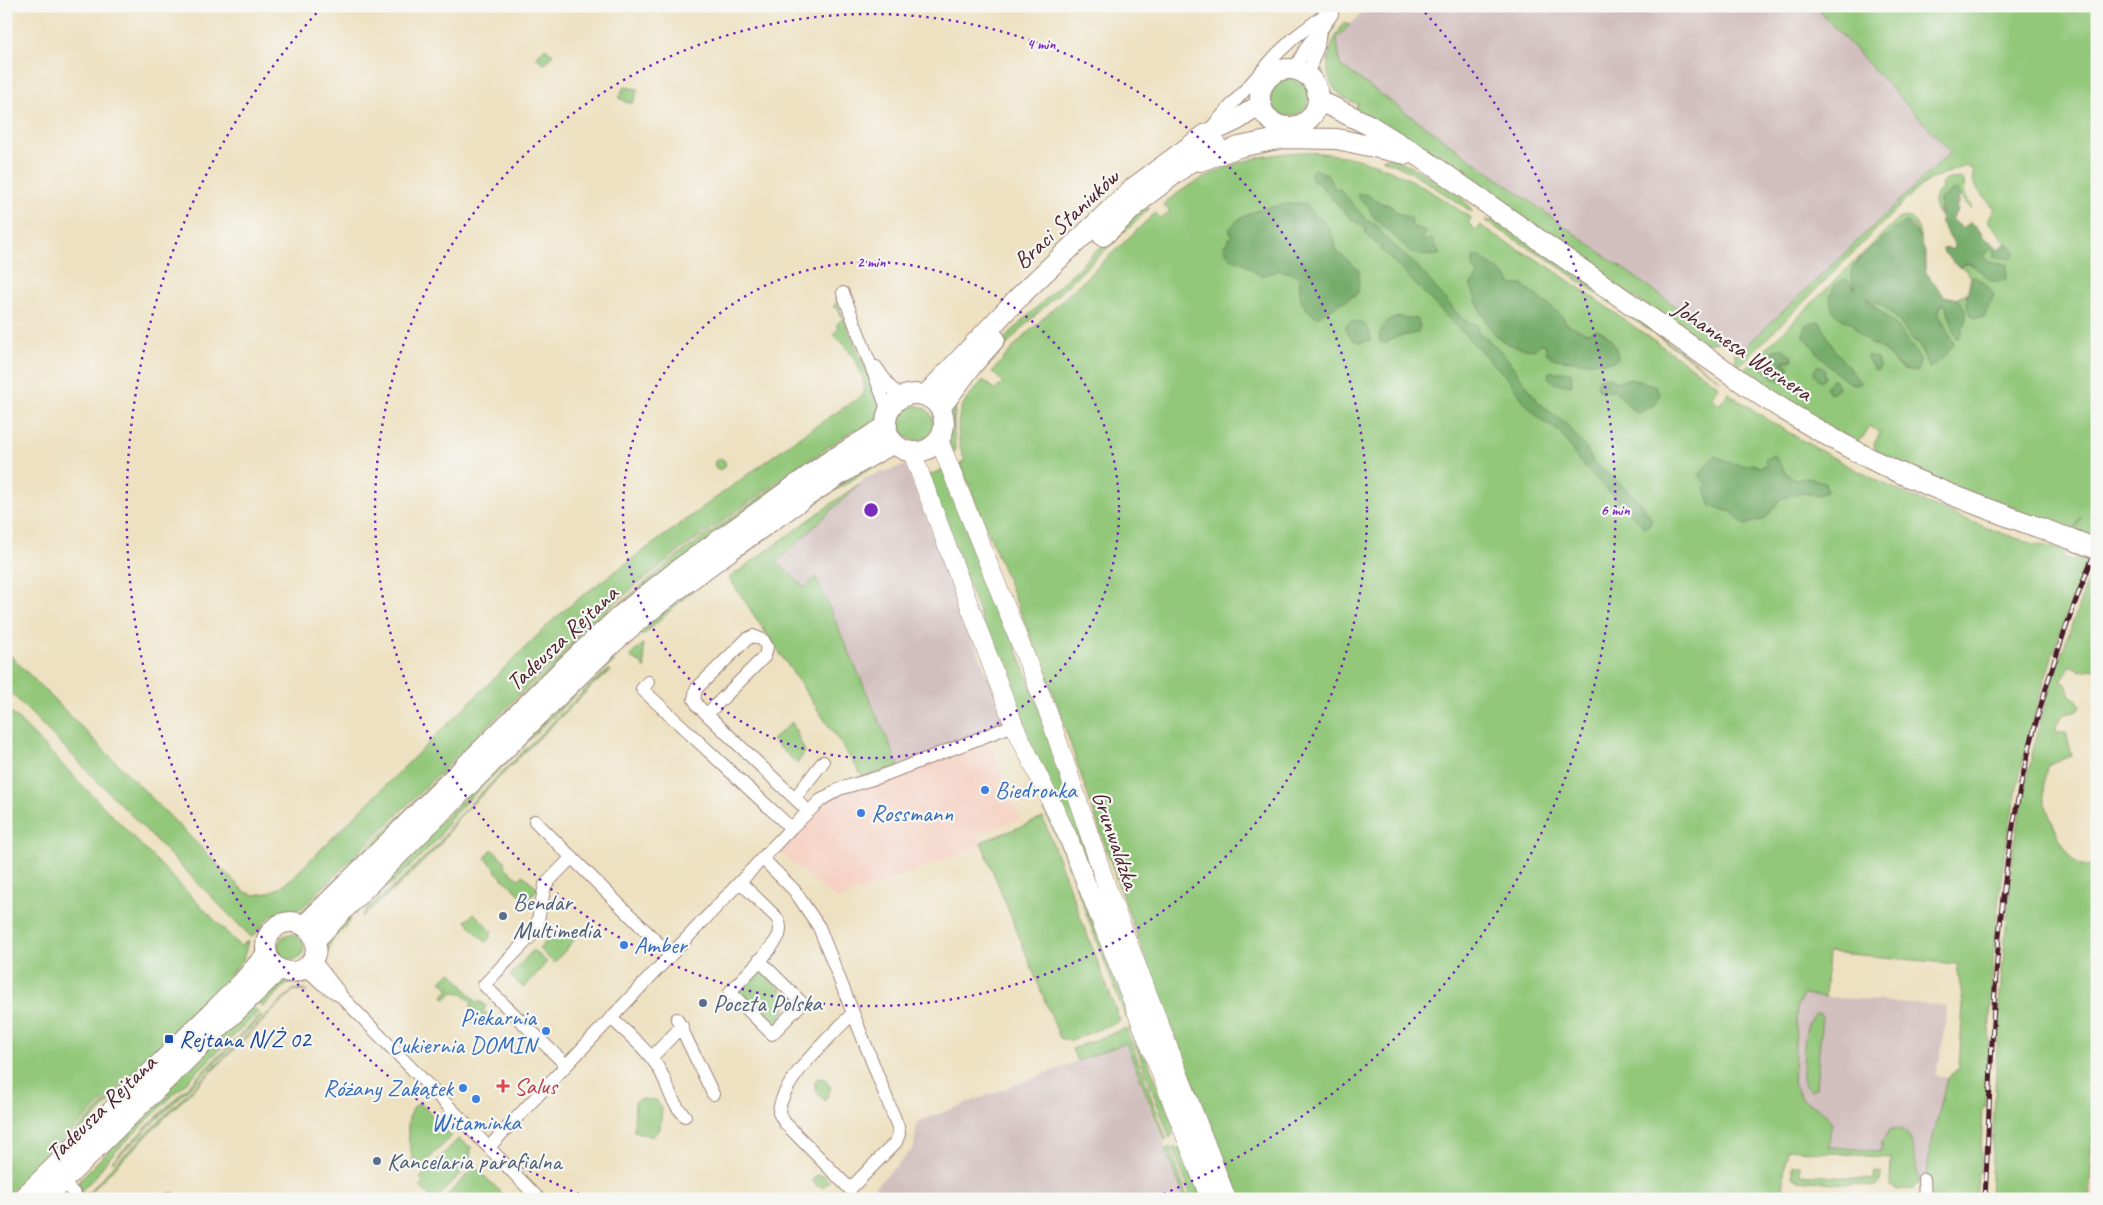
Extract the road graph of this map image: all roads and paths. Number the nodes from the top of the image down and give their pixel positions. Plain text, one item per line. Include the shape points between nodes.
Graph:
1 (1336, 6) edge
2 (1300, 72) junction
3 (1315, 108) junction
4 (1263, 109) junction
5 (1205, 135) junction
6 (1422, 158) junction
7 (1190, 163) junction
8 (843, 293) dead end
9 (864, 350) junction
10 (932, 402) junction
11 (893, 419) junction
12 (939, 440) junction
13 (912, 452) junction
14 (2097, 549) edge
15 (648, 682) dead end
16 (707, 714) junction
17 (1014, 725) junction
18 (823, 762) dead end
19 (795, 798) junction
20 (808, 811) junction
21 (535, 821) dead end
22 (794, 824) junction
23 (572, 857) junction
24 (762, 858) junction
25 (740, 882) junction
26 (309, 948) junction
27 (670, 955) junction
28 (759, 960) junction
29 (273, 961) junction
30 (853, 1013) junction
31 (611, 1018) junction
32 (651, 1058) junction
33 (566, 1065) junction
34 (713, 1094) dead end
35 (686, 1116) dead end
36 (489, 1147) junction
37 (1924, 1179) dead end
38 (62, 1181) junction
39 (22, 1199) edge
40 (44, 1199) edge
41 (79, 1199) edge
42 (539, 1199) edge
43 (1210, 1199) edge
44 (1227, 1199) edge
45 (1925, 1199) edge

1 - 2 street via 1320,31 1318,46
1 - 5 street via 1278,52
2 - 3 main road via 1316,86
2 - 4 main road via 1285,69 1268,78 1260,95
3 - 4 main road via 1305,122 1288,126 1280,125
3 - 6 main road, Johannesa Wernera via 1370,124
4 - 5 main road, Braci Staniuków
4 - 7 main road, Braci Staniuków
5 - 10 main road, Braci Staniuków via 1119,202 1020,296
6 - 7 main road via 1337,140 1282,138 1238,147
6 - 14 main road, Johannesa Wernera, bridge via 1797,418 1913,478
7 - 10 main road, Braci Staniuków via 1147,196
8 - 9 street
9 - 11 street
9 - 11 street via 890,387
10 - 11 main road via 910,394
10 - 12 main road via 944,424
11 - 13 main road via 906,450
11 - 26 main road, Tadeusza Rejtana via 679,569 620,616 561,671
12 - 13 main road via 932,447
12 - 44 street, Grunwaldzka via 1049,715 1109,893
13 - 17 street, Grunwaldzka
15 - 22 street via 642,689
16 - 16 street via 694,699 696,688 747,639 753,636 762,640 768,650 764,658
16 - 19 street
17 - 20 street via 879,778 839,789
17 - 43 street, Grunwaldzka via 1068,837
18 - 19 street
19 - 20 street
20 - 22 street
21 - 23 street
22 - 24 street
23 - 27 street
23 - 33 street via 545,885 530,938 484,986
24 - 25 street
24 - 30 street via 794,890 813,915
25 - 27 street
25 - 28 street via 780,924 776,940
26 - 29 main road via 288,972
26 - 29 main road via 294,922 284,923 269,935 266,944
26 - 36 street via 342,997
27 - 31 street
28 - 28 street via 730,992 772,1034 802,1003
29 - 38 main road, Tadeusza Rejtana
29 - 39 main road, Tadeusza Rejtana via 239,986
30 - 30 street via 899,1134 894,1145 850,1189 779,1113 791,1080
31 - 32 street
31 - 33 street
32 - 34 street via 680,1022
32 - 35 street via 672,1100
33 - 36 street
36 - 42 street
37 - 45 street
38 - 40 main road, Tadeusza Rejtana
38 - 41 street

